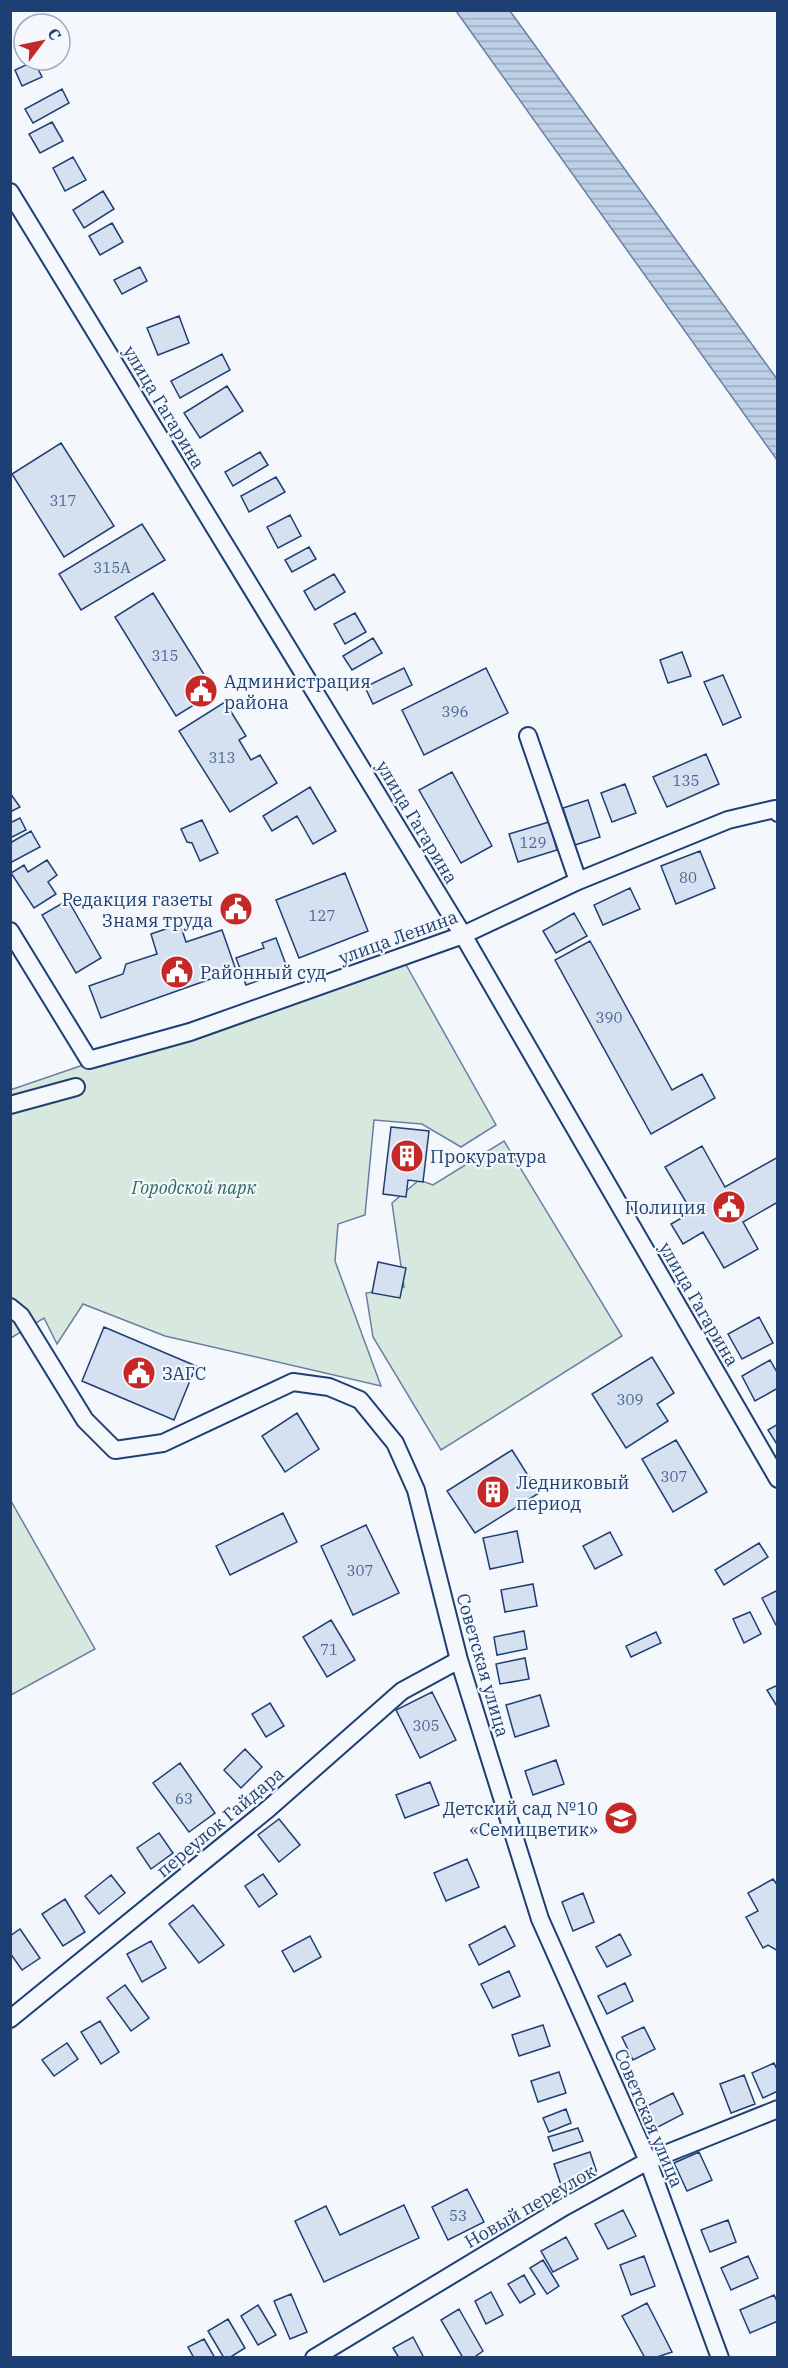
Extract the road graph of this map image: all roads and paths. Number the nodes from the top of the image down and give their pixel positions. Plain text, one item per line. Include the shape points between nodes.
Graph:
1 (10, 192) edge
2 (528, 736) dead end
3 (776, 811) edge
4 (578, 880) junction
5 (10, 932) edge
6 (463, 935) junction
7 (76, 1087) dead end
8 (10, 1105) edge
9 (10, 1307) edge
10 (777, 1479) edge
11 (459, 1660) junction
12 (10, 2019) edge
13 (777, 2109) edge
14 (648, 2161) junction
15 (719, 2357) edge
16 (314, 2358) edge

1 - 6 street, улица Гагарина
2 - 4 street
3 - 4 street, улица Ленина via 728,820
4 - 6 street, улица Ленина
5 - 6 street, улица Ленина via 89,1060 190,1032
6 - 10 street, улица Гагарина
7 - 8 street
9 - 11 street, Советская улица via 21,1316 85,1420 115,1450 162,1443 293,1382 329,1387 360,1400 395,1443 416,1490
11 - 12 street, переулок Гайдара via 402,1691 268,1809
11 - 14 street, Советская улица via 540,1919
13 - 14 street, Новый переулок
14 - 15 street, Советская улица
14 - 16 street, Новый переулок via 564,2207

